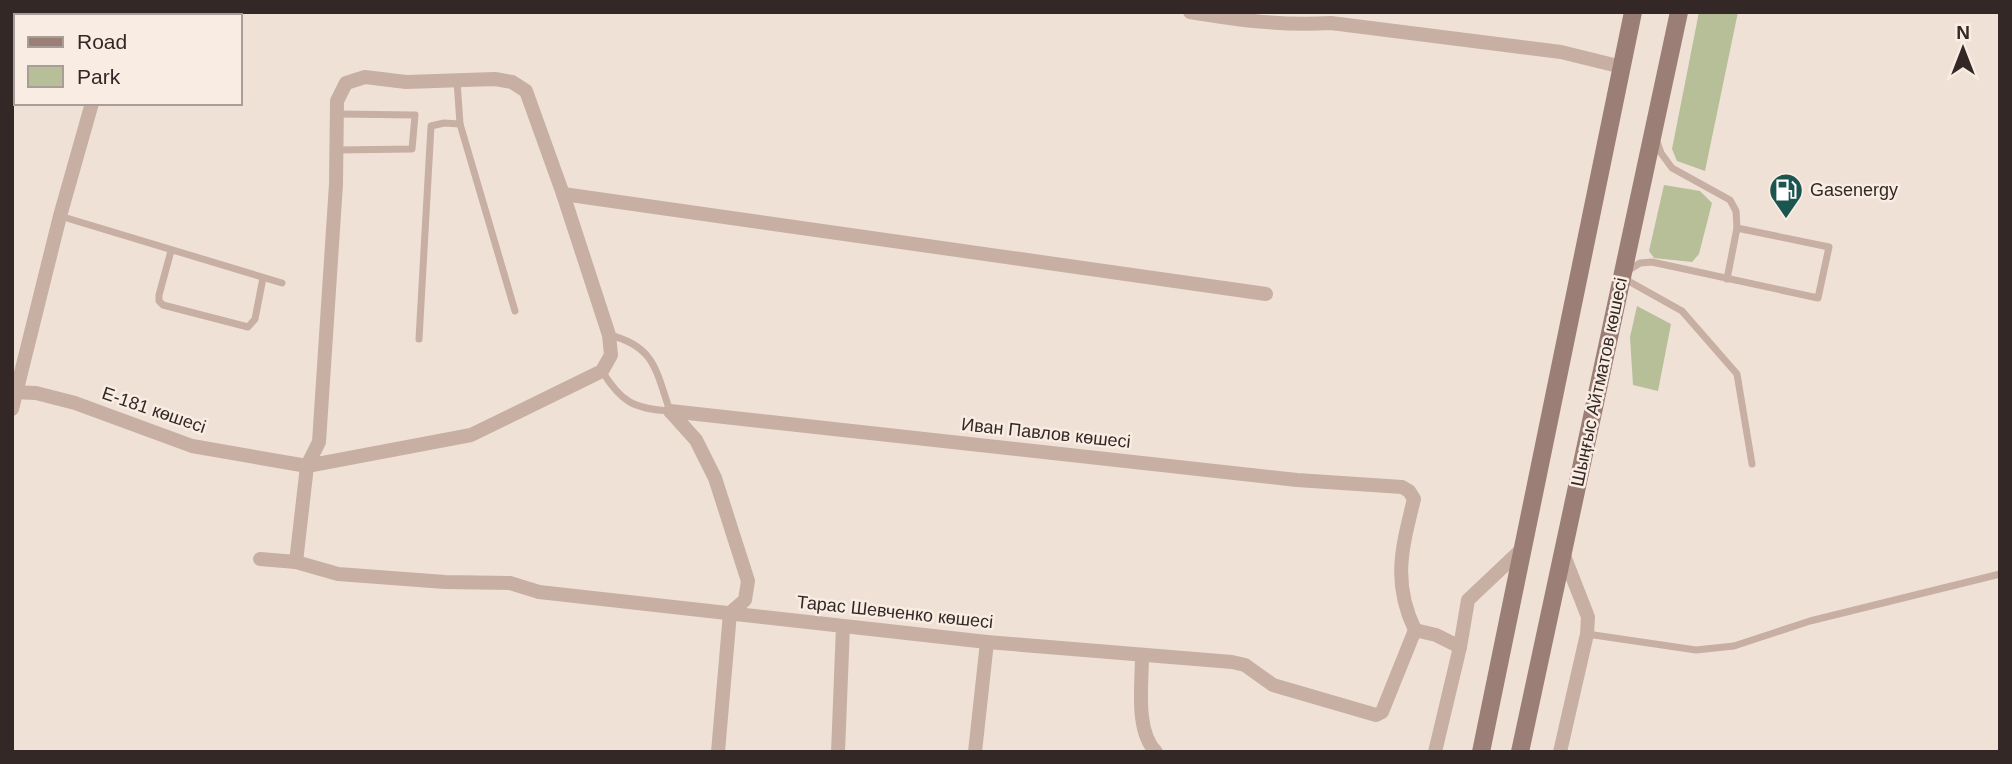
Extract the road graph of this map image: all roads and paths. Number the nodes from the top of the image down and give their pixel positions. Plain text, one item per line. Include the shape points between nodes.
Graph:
1 (1190, 12) edge
2 (1633, 12) edge
3 (1679, 12) edge
4 (1622, 67) junction
5 (457, 81) junction
6 (91, 105) edge
7 (337, 114) junction
8 (460, 124) junction
9 (1653, 131) junction
10 (336, 150) junction
11 (563, 194) junction
12 (60, 216) junction
13 (1737, 228) junction
14 (171, 251) junction
15 (1621, 277) junction
16 (263, 278) junction
17 (1727, 279) junction
18 (282, 283) dead end
19 (1266, 294) dead end
20 (515, 311) dead end
21 (609, 335) junction
22 (419, 339) dead end
23 (602, 371) junction
24 (15, 393) edge
25 (12, 409) edge
26 (670, 411) junction
27 (1752, 464) dead end
28 (306, 466) junction
29 (1522, 548) junction
30 (1563, 553) junction
31 (260, 559) dead end
32 (296, 562) junction
33 (2000, 574) edge
34 (730, 613) junction
35 (843, 626) junction
36 (1415, 630) junction
37 (1587, 634) junction
38 (987, 642) junction
39 (1460, 647) junction
40 (1142, 656) junction
41 (718, 752) edge
42 (838, 752) edge
43 (975, 752) edge
44 (1156, 752) edge
45 (1434, 752) edge
46 (1481, 752) edge
47 (1520, 752) edge
48 (1560, 752) edge

1 - 4 street via 1255,23 1331,23 1547,50
2 - 4 main road
3 - 9 main road, Шыңғыс Айтматов көшесі
4 - 29 main road
5 - 7 street via 365,77 346,83 337,101
5 - 8 lane
5 - 11 street via 495,79 526,91
6 - 12 street
7 - 10 street
7 - 10 lane via 415,115 412,149
8 - 20 lane
8 - 22 lane via 431,126
9 - 13 lane via 1672,168 1730,200
9 - 15 main road, Шыңғыс Айтматов көшесі
10 - 28 street via 324,391 319,442
11 - 19 street
11 - 21 street
12 - 14 lane
12 - 24 street
13 - 17 lane
13 - 17 lane via 1829,247 1818,298
14 - 16 lane
14 - 16 lane via 159,295 163,305 248,327 255,319
15 - 17 lane via 1632,266 1652,262
15 - 27 lane via 1682,312 1737,374
15 - 30 main road, Шыңғыс Айтматов көшесі
16 - 18 lane
21 - 23 street via 611,355
21 - 26 lane via 643,350 656,369
23 - 26 lane via 624,401 646,410
23 - 28 street, Е-181 көшесі via 471,435
24 - 25 street
24 - 28 street, Е-181 көшесі via 75,403 192,446
26 - 34 street via 696,440 715,478 748,581 745,600
26 - 36 street, Иван Павлов көшесі via 1297,480 1402,487 1414,499 1400,557 1406,610
28 - 32 street
29 - 39 street via 1468,600
29 - 46 main road
30 - 37 street via 1588,617
30 - 47 main road, Шыңғыс Айтматов көшесі
31 - 32 street, Тарас Шевченко көшесі
32 - 34 street, Тарас Шевченко көшесі via 338,574 510,583 539,592
33 - 37 lane via 1810,621 1734,646 1696,650
34 - 35 street, Тарас Шевченко көшесі
34 - 41 street
35 - 38 street, Тарас Шевченко көшесі
35 - 42 street
36 - 39 street
36 - 40 street, Тарас Шевченко көшесі via 1382,712 1376,715 1273,685 1245,665
37 - 48 street
38 - 40 street, Тарас Шевченко көшесі
38 - 43 street
39 - 45 street
40 - 44 street via 1143,730

